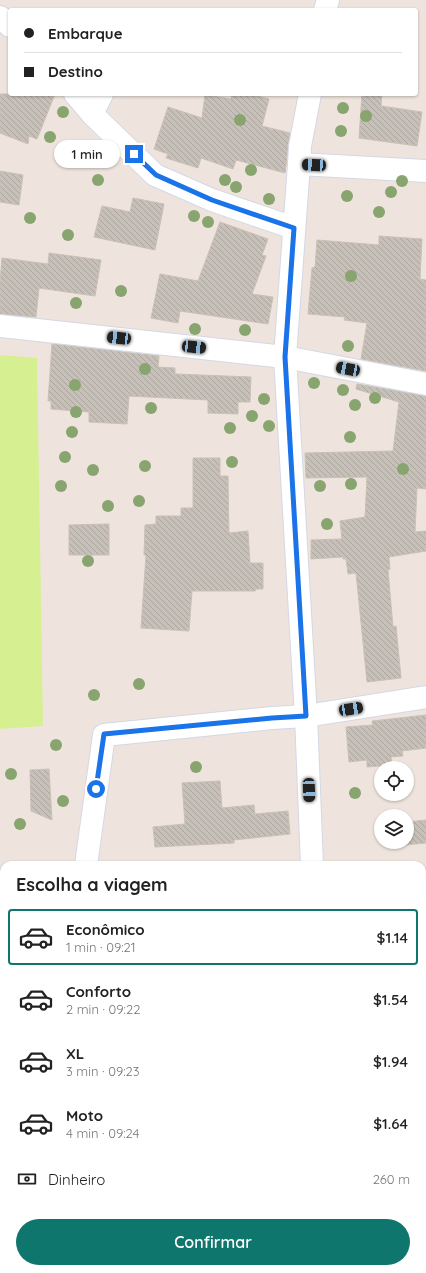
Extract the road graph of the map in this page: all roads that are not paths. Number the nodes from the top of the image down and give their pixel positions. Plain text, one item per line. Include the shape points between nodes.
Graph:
1 (0, 17) edge
2 (8, 24) edge
3 (77, 96) edge
4 (101, 96) edge
5 (310, 96) edge
6 (92, 114) junction
7 (299, 164) junction
8 (426, 171) edge
9 (294, 228) junction
10 (0, 326) edge
11 (285, 357) junction
12 (426, 384) edge
13 (426, 696) edge
14 (306, 716) junction
15 (87, 861) edge
16 (312, 861) edge

1 - 2 street
3 - 6 street
4 - 6 street
5 - 7 street
6 - 9 street via 156,175 212,200
7 - 8 street
7 - 9 street
9 - 11 street
10 - 11 street
11 - 12 street
11 - 14 street
13 - 14 street
14 - 15 street via 104,734
14 - 16 street

